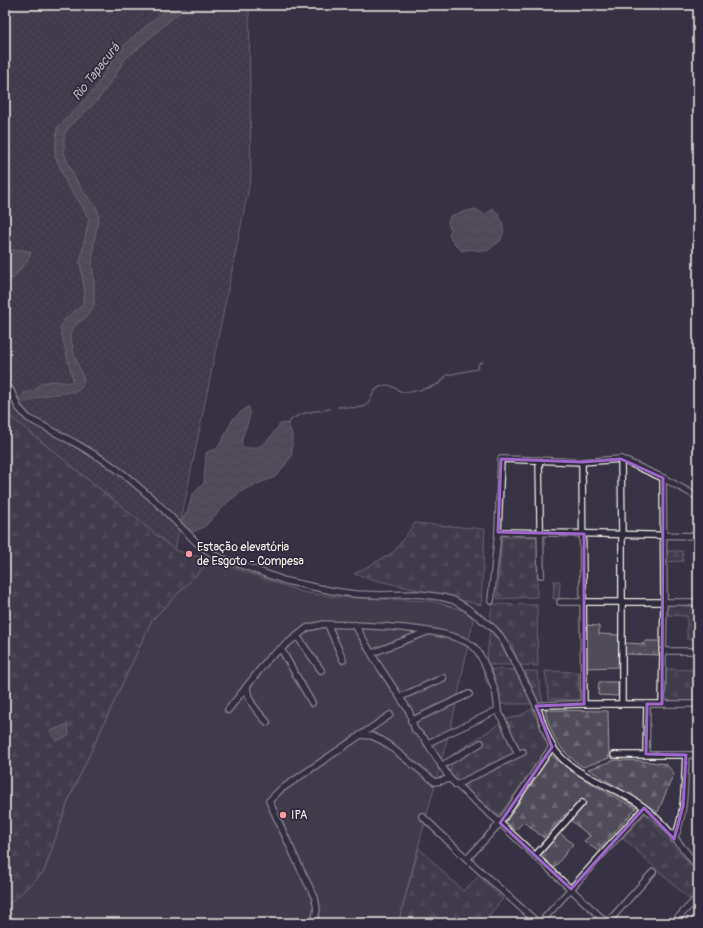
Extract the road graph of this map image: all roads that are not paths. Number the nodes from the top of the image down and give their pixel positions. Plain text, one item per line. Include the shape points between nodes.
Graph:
1 (5, 382) edge
2 (7, 388) edge
3 (621, 459) junction
4 (539, 460) junction
5 (582, 462) junction
6 (663, 478) junction
7 (698, 497) edge
8 (498, 532) junction
9 (541, 533) junction
10 (584, 534) junction
11 (622, 534) junction
12 (663, 535) junction
13 (698, 536) edge
14 (541, 575) dead end
15 (491, 601) dead end
16 (560, 602) dead end
17 (583, 602) junction
18 (622, 602) junction
19 (664, 602) junction
20 (698, 602) edge
21 (328, 625) junction
22 (355, 626) junction
23 (430, 631) junction
24 (297, 636) junction
25 (281, 649) junction
26 (662, 651) junction
27 (698, 651) edge
28 (372, 653) junction
29 (343, 660) dead end
30 (321, 670) dead end
31 (443, 678) dead end
32 (247, 686) junction
33 (469, 694) dead end
34 (400, 698) junction
35 (312, 703) dead end
36 (584, 704) junction
37 (622, 704) junction
38 (647, 704) junction
39 (662, 704) junction
40 (698, 704) edge
41 (536, 706) junction
42 (228, 710) dead end
43 (498, 710) junction
44 (390, 715) dead end
45 (267, 722) dead end
46 (411, 722) junction
47 (360, 735) junction
48 (428, 743) junction
49 (481, 743) dead end
50 (552, 747) junction
51 (646, 754) junction
52 (614, 755) dead end
53 (686, 755) junction
54 (698, 755) edge
55 (441, 766) junction
56 (450, 779) junction
57 (456, 785) junction
58 (582, 802) dead end
59 (644, 808) junction
60 (422, 816) dead end
61 (500, 823) junction
62 (674, 839) junction
63 (535, 856) junction
64 (467, 859) junction
65 (698, 867) edge
66 (653, 872) dead end
67 (571, 889) junction
68 (698, 897) edge
69 (314, 923) edge
70 (539, 923) edge
71 (607, 923) edge
72 (674, 923) edge

1 - 2 street
2 - 41 street via 28,418 107,462 167,512 199,545 216,556 305,586 355,594 432,595 453,600 467,608 501,637
3 - 5 street
3 - 6 street
3 - 11 street
4 - 5 street
4 - 8 street via 501,459
4 - 9 street
5 - 10 street
6 - 7 street
6 - 12 street
8 - 9 street
8 - 15 street
9 - 10 street
9 - 14 street
10 - 11 street
10 - 17 street
11 - 12 street
11 - 18 street
12 - 13 street
12 - 19 street
16 - 17 street
17 - 18 street
17 - 36 street
18 - 19 street
18 - 37 street
19 - 20 street
19 - 26 street
21 - 22 street
21 - 24 street via 307,628
21 - 29 street
22 - 23 street
22 - 28 street
23 - 28 street
23 - 43 street via 460,640 474,648 495,691
24 - 25 street
24 - 30 street
25 - 32 street via 269,658
25 - 35 street
26 - 27 street
26 - 39 street
28 - 34 street
31 - 34 street
32 - 42 street
32 - 45 street via 251,702
33 - 46 street
34 - 46 street via 409,710
36 - 37 street
36 - 41 street
37 - 38 street
38 - 39 street
38 - 51 street
39 - 40 street
41 - 50 street
43 - 48 street
43 - 57 street via 521,753
44 - 47 street
46 - 48 street
47 - 56 street via 372,736 383,741 435,782
47 - 69 street via 280,790 269,801 315,898 317,909
48 - 55 street
49 - 55 street
50 - 59 street via 563,760 577,770
50 - 61 street
51 - 52 street
51 - 53 street
53 - 54 street
53 - 62 street via 681,820
55 - 56 street
56 - 57 street
57 - 61 street
58 - 63 street
59 - 62 street
59 - 67 street
60 - 64 street
61 - 63 street
61 - 64 street
62 - 65 street
63 - 67 street
64 - 70 street
66 - 71 street
67 - 70 street
67 - 71 street
68 - 72 street

